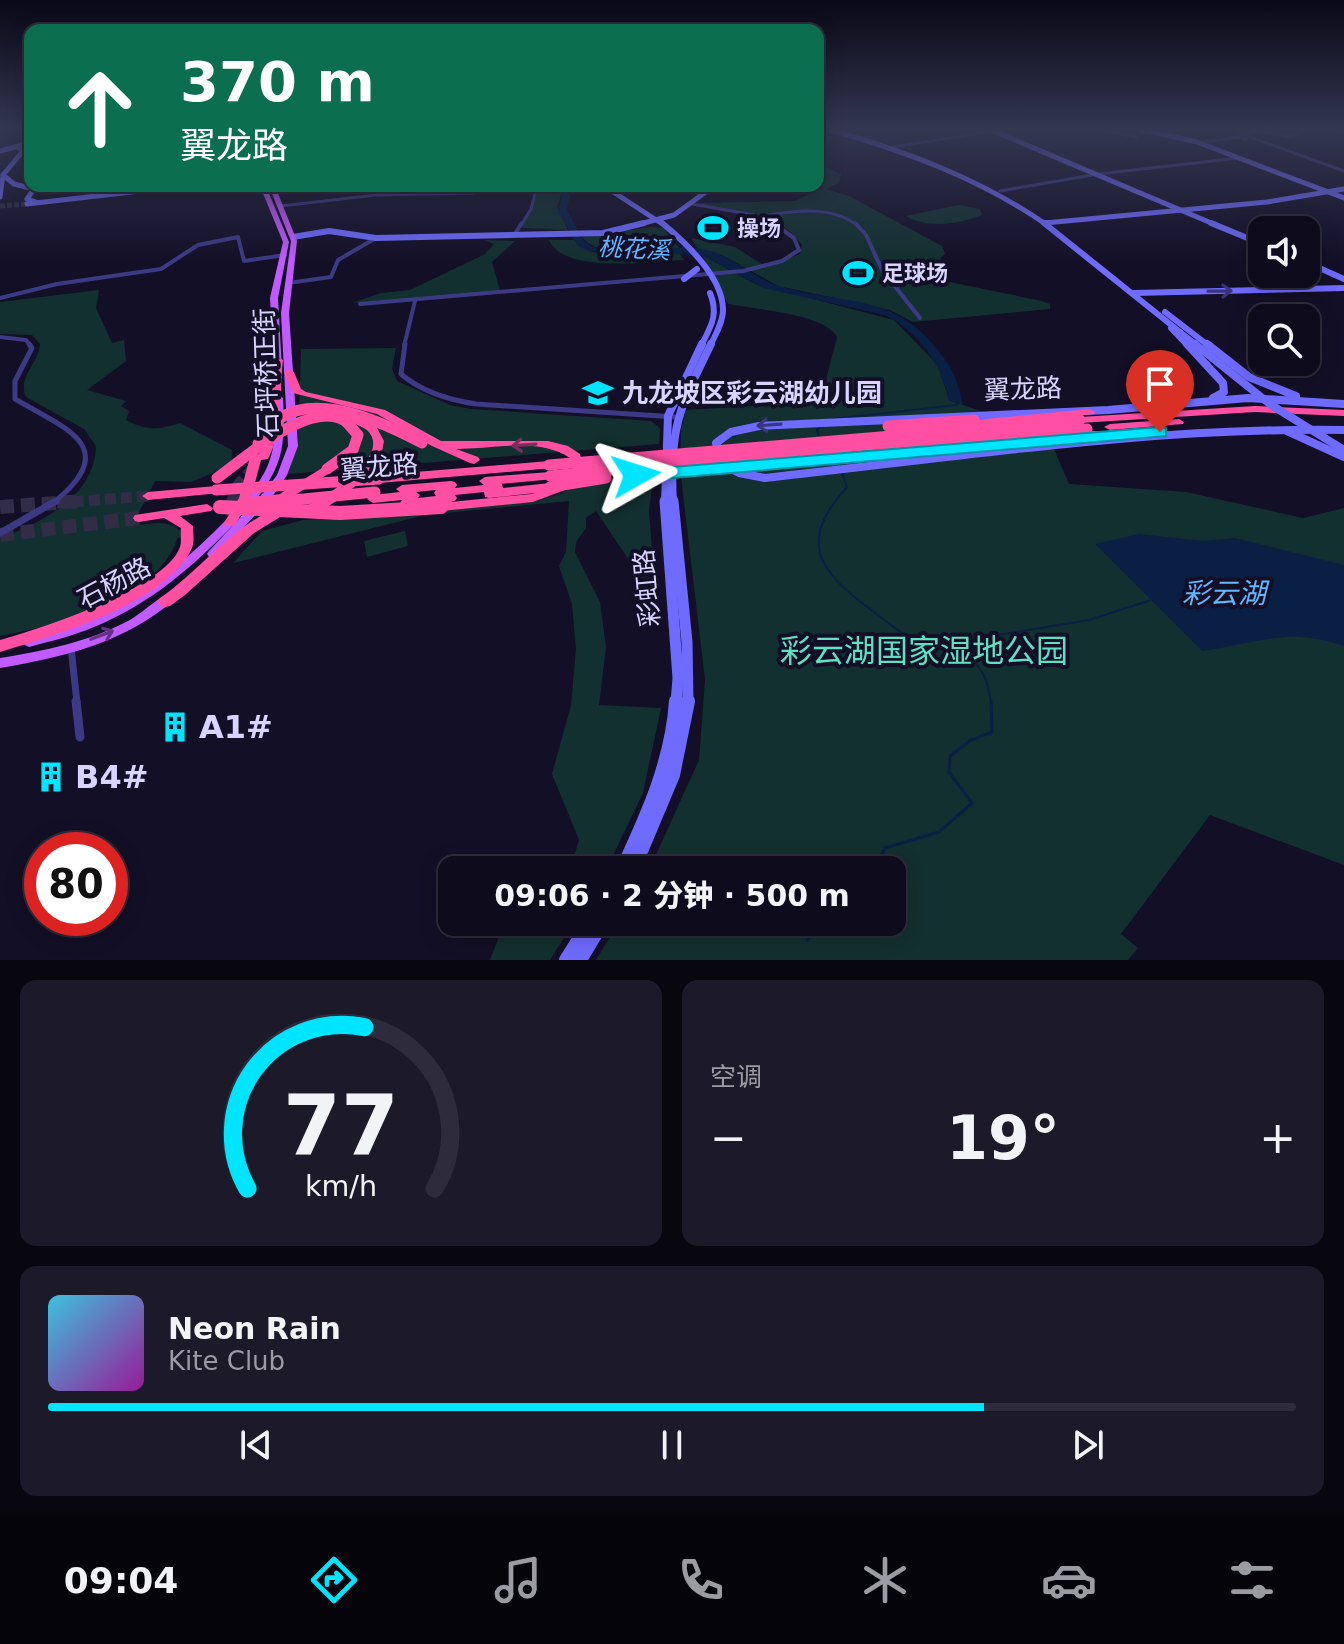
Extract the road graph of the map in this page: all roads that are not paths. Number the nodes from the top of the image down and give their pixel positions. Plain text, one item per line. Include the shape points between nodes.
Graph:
1 (958, 174) edge
2 (963, 174) edge
3 (1098, 174) joint
4 (1274, 174) edge
5 (3, 175) joint
6 (24, 186) edge
7 (1000, 191) junction
8 (1312, 191) junction
9 (32, 192) edge
10 (130, 192) edge
11 (266, 192) edge
12 (275, 192) edge
13 (478, 192) edge
14 (535, 192) edge
15 (611, 192) edge
16 (699, 192) edge
17 (707, 192) edge
18 (1343, 193) edge
19 (0, 197) edge
20 (1163, 201) junction
21 (39, 202) junction
22 (27, 204) tunnel mouth
23 (692, 204) junction
24 (281, 206) junction
25 (681, 206) junction
26 (1202, 208) junction
27 (1183, 210) junction
28 (644, 211) junction
29 (1163, 212) junction
30 (674, 215) junction
31 (763, 216) junction
32 (1200, 217) junction
33 (657, 219) junction
34 (1048, 223) junction
35 (639, 225) junction
36 (669, 228) junction
37 (516, 232) junction
38 (560, 234) junction
39 (293, 236) junction
40 (376, 238) junction
41 (1248, 238) edge
42 (285, 255) junction
43 (1320, 268) edge
44 (702, 270) junction
45 (1344, 278) edge
46 (684, 279) joint
47 (288, 283) junction
48 (1342, 288) edge
49 (1138, 293) junction
50 (0, 298) edge
51 (415, 301) junction
52 (360, 304) dead end
53 (1163, 314) junction
54 (920, 318) dead end
55 (0, 337) edge
56 (278, 360) junction
57 (289, 372) junction
58 (1313, 400) junction
59 (1199, 403) junction
60 (1344, 404) edge
61 (1108, 410) joint
62 (1344, 413) edge
63 (672, 417) junction
64 (1017, 417) junction
65 (327, 418) junction
66 (1080, 421) junction
67 (1344, 421) edge
68 (1268, 427) junction
69 (1344, 430) edge
70 (894, 433) junction
71 (1131, 434) junction
72 (429, 442) junction
73 (1030, 444) junction
74 (1344, 448) edge
75 (260, 457) junction
76 (1344, 457) edge
77 (550, 474) junction
78 (217, 484) junction
79 (376, 490) junction
80 (148, 496) tunnel mouth
81 (213, 508) junction
82 (166, 514) junction
83 (287, 514) junction
84 (139, 518) tunnel mouth
85 (230, 523) junction
86 (0, 533) edge
87 (230, 542) junction
88 (165, 602) joint
89 (0, 647) edge
90 (71, 647) junction
91 (0, 663) edge
92 (80, 737) dead end
93 (629, 856) edge
94 (639, 856) edge
95 (581, 936) edge
96 (595, 936) edge
97 (566, 960) edge
98 (580, 960) edge

1 - 34 main road
2 - 7 main road
3 - 7 street
3 - 20 main road
4 - 8 main road
5 - 6 main road
5 - 19 main road
7 - 34 main road
8 - 18 main road
8 - 18 main road
8 - 26 main road
9 - 21 main road via 27,199
10 - 21 main road
11 - 42 main road, 石坪桥正街 via 285,237
12 - 24 main road, 石坪桥正街
13 - 24 street via 376,195
14 - 37 street
15 - 28 main road
16 - 25 main road
17 - 23 main road
20 - 27 main road
20 - 29 main road
21 - 22 main road
23 - 30 main road
23 - 31 street
24 - 39 main road, 石坪桥正街
25 - 28 main road
25 - 33 main road
26 - 27 main road
26 - 32 main road via 1197,212
27 - 29 main road
27 - 32 main road
28 - 33 main road
28 - 35 main road
29 - 34 main road
30 - 33 main road
30 - 36 main road
31 - 44 street via 796,240 799,250 762,266
31 - 54 street via 822,212 857,225 881,269 908,296
32 - 41 main road
33 - 35 main road
33 - 36 main road
34 - 49 main road
35 - 36 main road
35 - 38 main road
36 - 44 main road, 彩虹路
37 - 38 main road
37 - 39 main road via 368,235 334,230
38 - 40 main road
39 - 40 main road via 329,231
39 - 47 main road, 石坪桥正街
40 - 47 street via 338,260 331,277
42 - 50 street via 244,261 238,237 198,245 161,269
42 - 56 main road, 石坪桥正街 via 274,298
43 - 45 main road
44 - 46 main road
44 - 63 main road, 彩虹路 via 715,317
46 - 51 street
47 - 57 main road, 石坪桥正街
49 -> 48 main road
49 - 53 main road
51 - 52 street
51 - 63 street via 400,364 401,374 412,382 476,404
53 - 58 main road via 1249,377
53 - 59 main road via 1223,383 1221,395
53 - 74 main road, bridge via 1248,389
55 - 86 street via 21,338 32,348 15,381 15,399 79,436 87,454 76,480 57,502
56 - 75 highway via 273,432
56 - 85 main road, 石坪桥正街 via 281,437 276,462
57 - 72 highway via 297,391 381,412
57 - 87 main road, 石坪桥正街 via 293,435 288,461
58 - 59 main road
58 - 60 main road
59 - 61 main road
61 - 66 highway
62 - 66 highway, 翼龙路 via 1255,409
63 - 93 main road, 彩虹路 via 663,481 678,678 675,723 656,797
63 - 94 main road, 彩虹路 via 672,481 689,675 686,717 677,764
64 - 66 highway
64 - 70 highway, bridge
64 - 77 highway, bridge
65 - 78 highway, bridge via 296,423 277,433
65 - 83 highway, bridge via 348,418 373,429 379,444 371,462 335,498
65 - 87 highway, bridge via 347,423 358,435 353,450 278,499
66 - 67 highway, 翼龙路
66 - 70 highway, 翼龙路, bridge
66 - 71 highway
66 -> 73 main road, 翼龙路, bridge via 759,426 722,437 715,452 735,473 765,478
66 - 77 highway, 翼龙路, bridge
68 - 69 main road, 翼龙路
68 - 71 main road, 翼龙路
68 - 76 main road
70 - 77 highway, 翼龙路, bridge
71 - 73 main road, 翼龙路
72 - 75 highway, bridge via 363,415 317,408 270,426 258,442
72 - 77 highway via 474,460
81 -> 72 highway, bridge via 340,513 543,496 571,481 579,462 571,451 546,443 475,448
73 - 77 highway, bridge via 606,478
75 - 85 highway
77 - 79 highway
77 - 79 highway, 翼龙路
77 - 83 highway
78 - 79 highway, 翼龙路, bridge
78 - 80 highway, 翼龙路
79 - 81 highway, 翼龙路, bridge
79 - 83 highway
81 - 82 highway, 翼龙路
82 - 84 highway, 翼龙路
82 - 89 highway via 187,526 189,539 152,582 95,615
83 - 87 highway via 259,523
85 - 89 main road, 石杨路 via 168,582 122,611 64,633
87 - 88 highway via 204,574
90 -> 88 main road, 石杨路 via 128,625
90 - 91 main road, 石杨路
90 - 92 street
95 - 97 main road
96 - 98 main road

